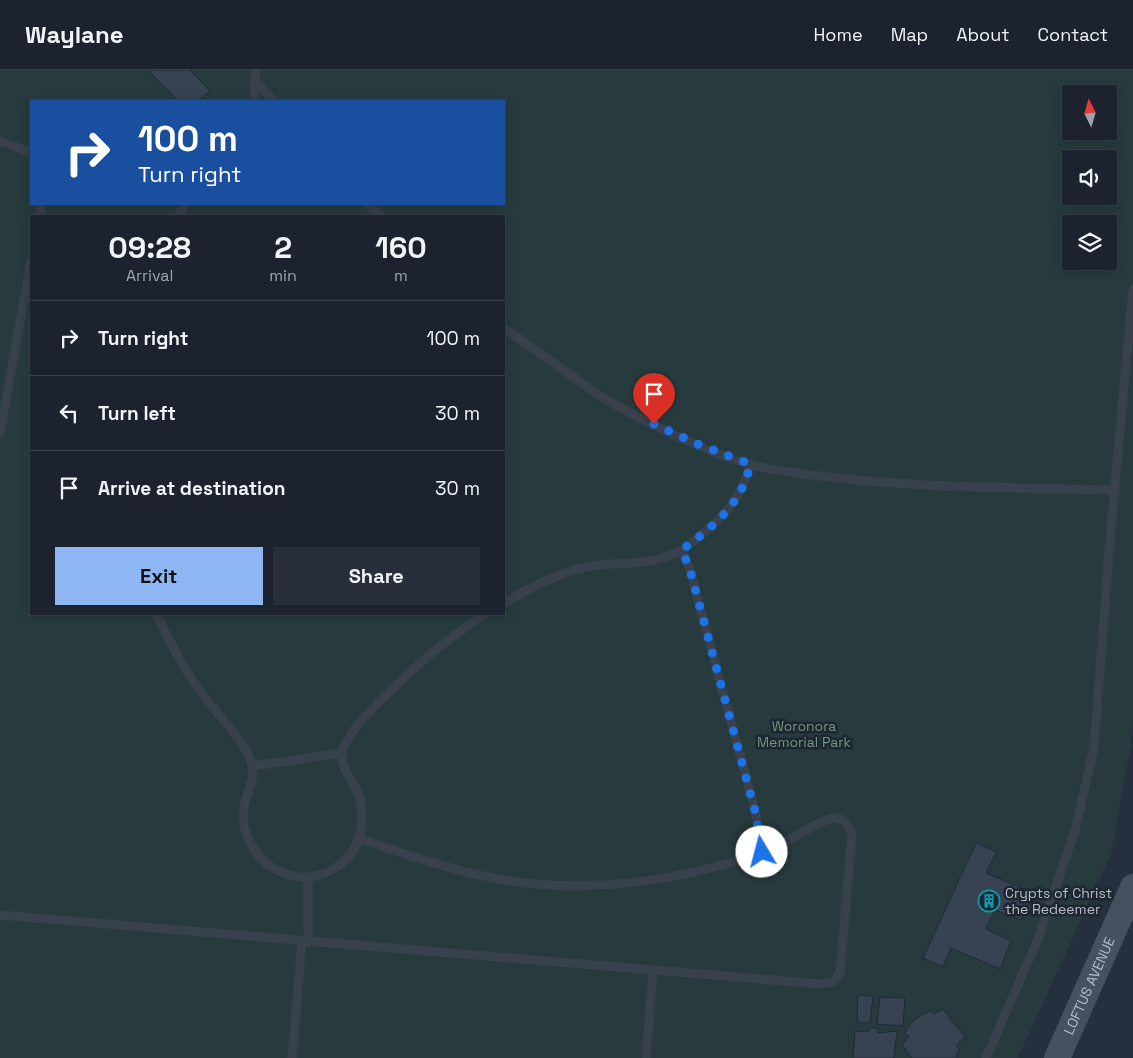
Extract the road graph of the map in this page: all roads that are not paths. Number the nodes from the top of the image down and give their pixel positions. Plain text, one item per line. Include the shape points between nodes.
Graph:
1 (256, 70) edge
2 (255, 81) junction
3 (254, 100) edge
4 (273, 100) edge
5 (0, 141) edge
6 (30, 153) edge
7 (369, 205) edge
8 (379, 215) edge
9 (30, 267) edge
10 (1133, 289) edge
11 (505, 329) edge
12 (0, 433) edge
13 (750, 464) junction
14 (1115, 490) junction
15 (682, 550) junction
16 (505, 602) edge
17 (158, 615) edge
18 (485, 615) edge
19 (342, 753) junction
20 (253, 766) junction
21 (359, 838) junction
22 (762, 852) junction
23 (308, 877) junction
24 (1133, 887) edge
25 (0, 915) edge
26 (305, 942) junction
27 (653, 970) junction
28 (292, 1058) edge
29 (646, 1058) edge
30 (986, 1058) edge
31 (1057, 1058) edge

1 - 2 lane
2 - 3 lane
2 - 4 lane
5 - 6 lane
7 - 8 lane
9 - 12 lane
10 - 14 lane
11 - 13 lane via 616,405 668,432
13 - 14 lane via 800,474 918,486
13 - 15 lane via 742,490 728,510 716,524
14 - 30 lane via 1094,748 1075,830 1038,939
15 - 16 lane via 648,562 593,566 567,572
15 - 22 lane via 752,802
17 - 20 lane via 178,656 205,698 242,745
18 - 19 lane via 439,646 405,676 366,715
19 - 20 lane
19 - 21 lane via 347,774 360,800
20 - 23 lane via 253,780 244,810 249,841 271,867 291,875
21 - 22 lane via 457,869 556,885 653,880
21 - 23 lane via 342,862 326,873
22 - 27 lane via 828,819 840,819 850,827 852,844 841,969 837,979 820,984
23 - 26 lane
24 - 31 street, LOFTUS AVENUE
25 - 26 lane
26 - 27 lane
26 - 28 lane
27 - 29 lane

